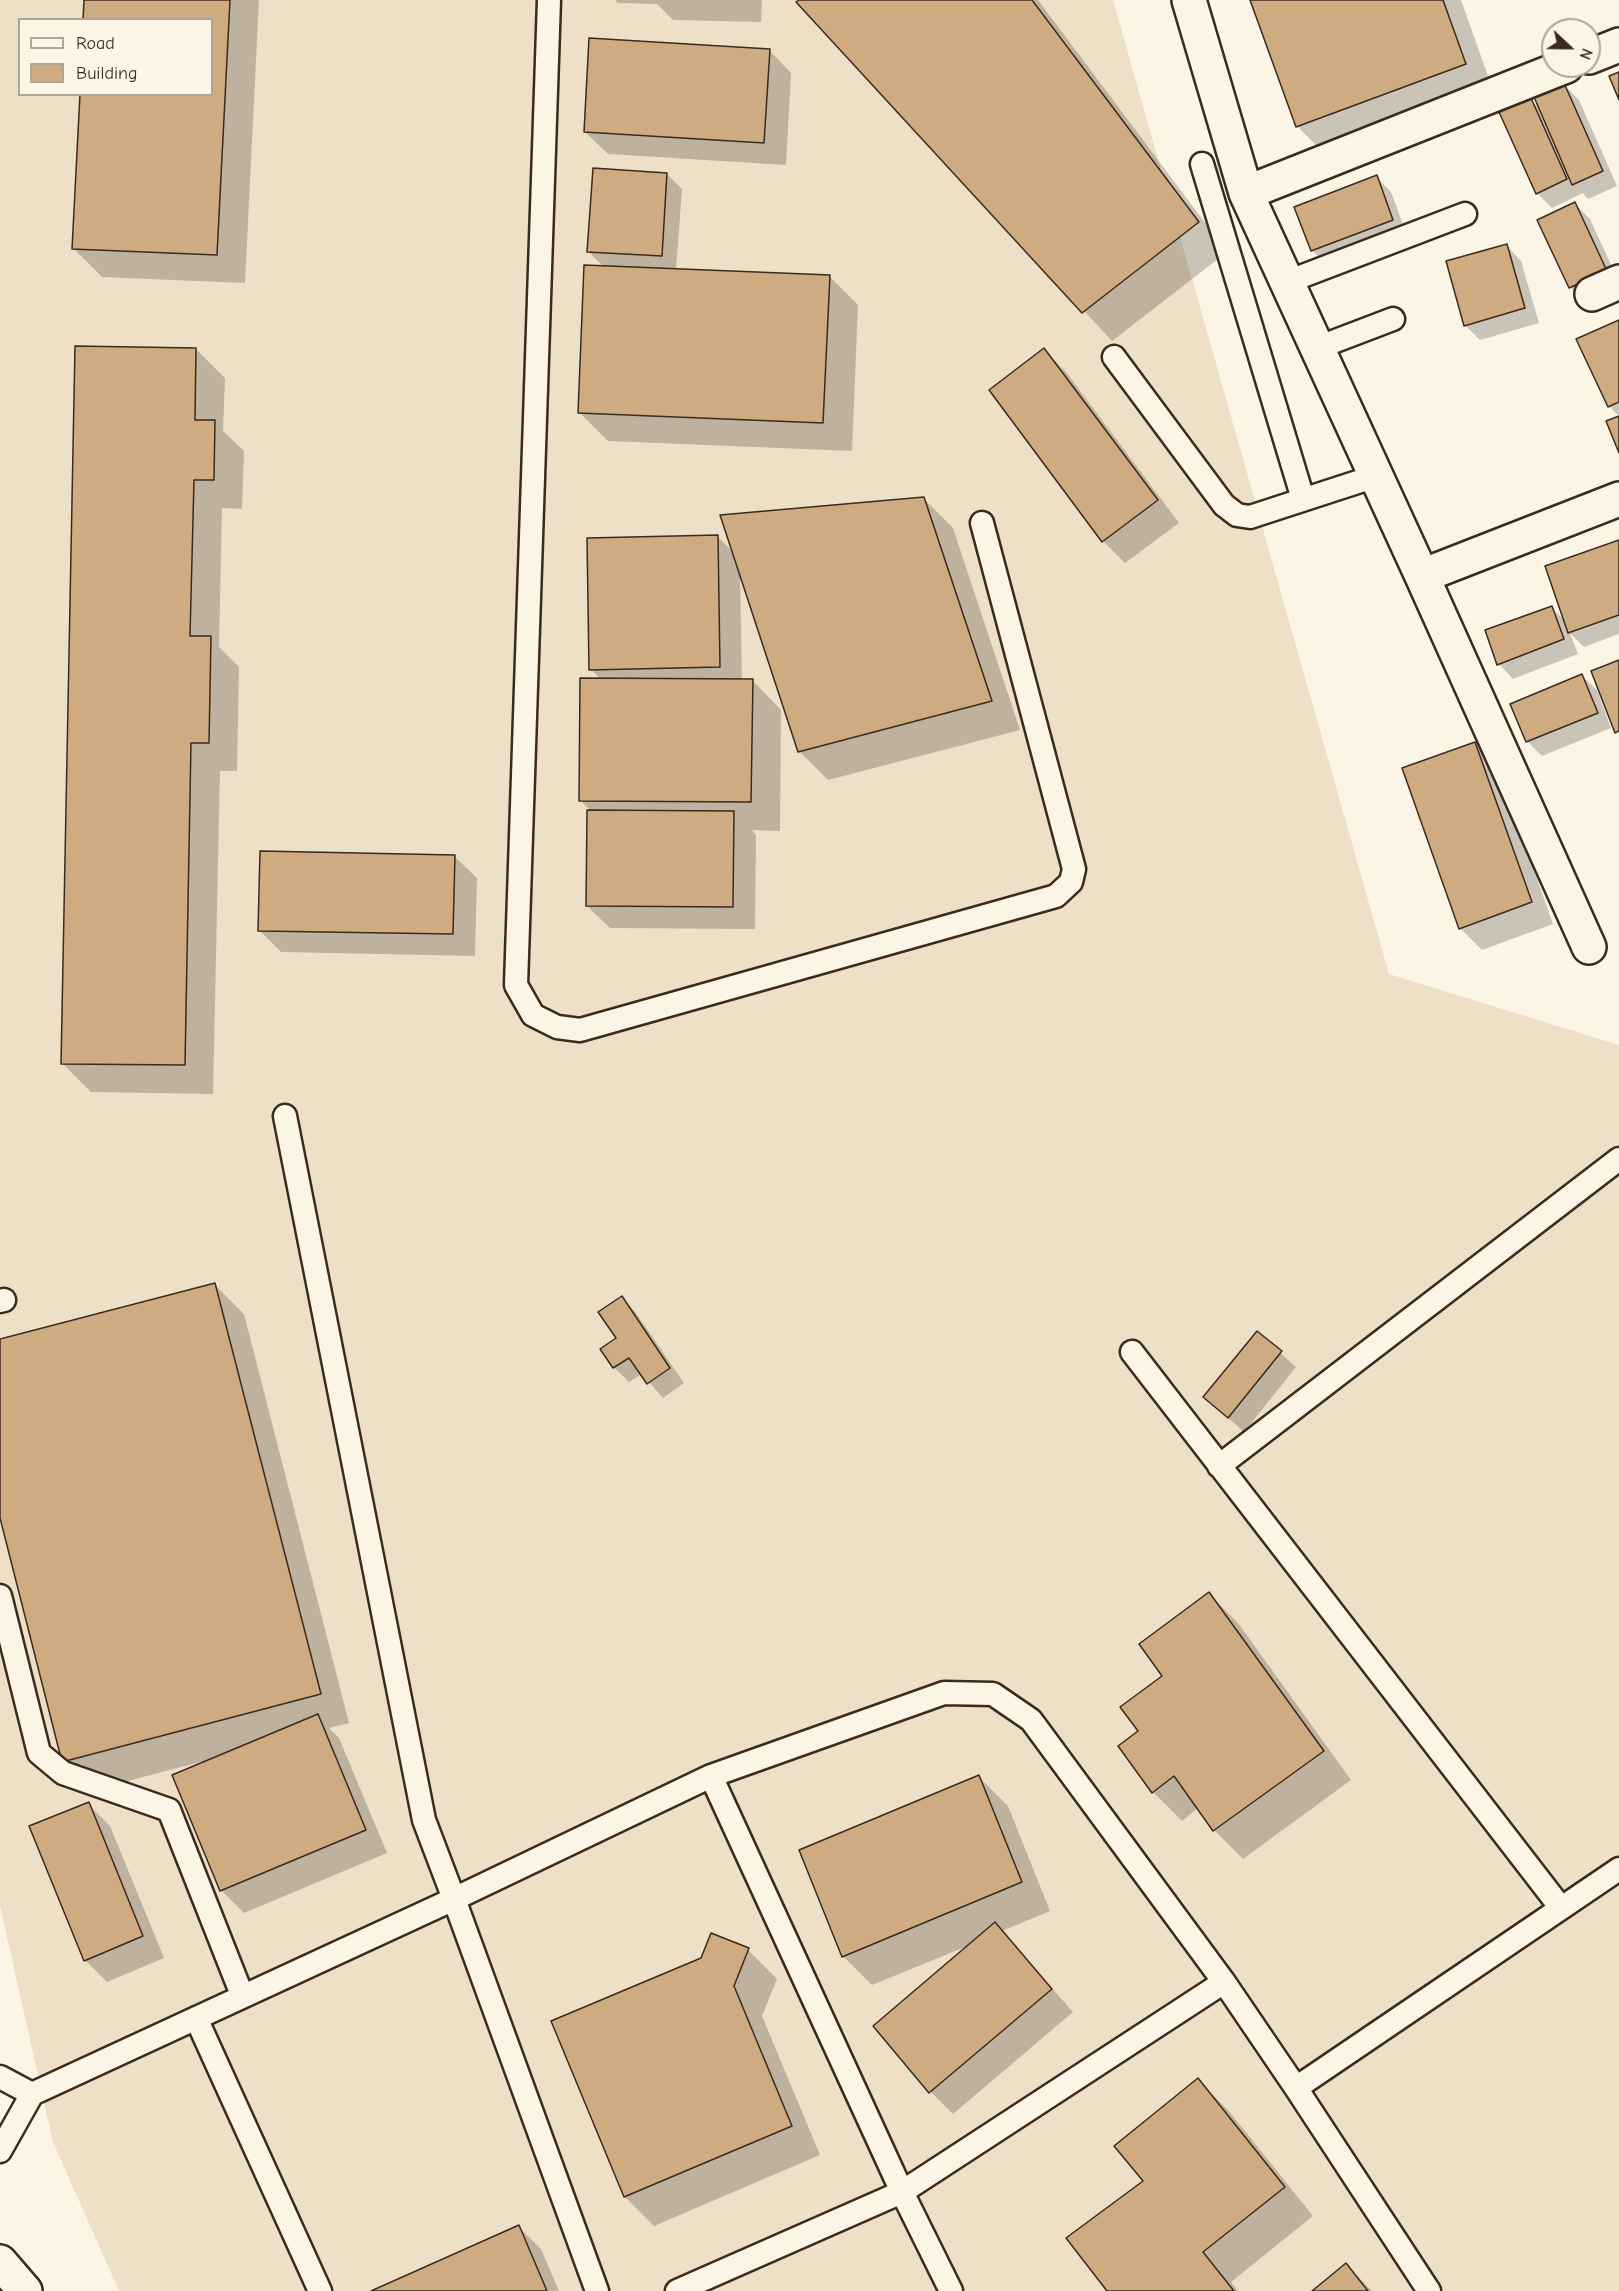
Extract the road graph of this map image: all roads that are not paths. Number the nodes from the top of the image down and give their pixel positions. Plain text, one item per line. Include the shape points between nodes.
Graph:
1 (549, 0) edge
2 (1189, 0) edge
3 (1619, 45) edge
4 (1601, 52) edge
5 (1541, 76) edge
6 (1202, 164) dead end
7 (1246, 193) junction
8 (1465, 214) dead end
9 (1287, 282) junction
10 (1393, 319) dead end
11 (1317, 348) junction
12 (1114, 357) dead end
13 (1376, 476) junction
14 (1303, 499) junction
15 (1619, 499) edge
16 (982, 522) dead end
17 (1422, 576) junction
18 (1589, 947) dead end
19 (285, 1116) dead end
20 (1619, 1159) edge
21 (1132, 1352) dead end
22 (1220, 1466) junction
23 (0, 1596) edge
24 (711, 1776) junction
25 (1619, 1869) edge
26 (454, 1899) junction
27 (1561, 1908) junction
28 (1224, 1982) junction
29 (242, 1995) junction
30 (195, 2018) junction
31 (0, 2077) edge
32 (1296, 2088) junction
33 (32, 2094) junction
34 (0, 2151) edge
35 (902, 2192) junction
36 (0, 2262) edge
37 (25, 2291) edge
38 (320, 2291) edge
39 (597, 2291) edge
40 (677, 2291) edge
41 (951, 2291) edge
42 (1429, 2291) edge

1 - 16 lane via 516,985 534,1015 557,1027 580,1030 1056,896 1071,882 1074,869
2 - 7 street
3 - 4 street
5 - 7 street
6 - 14 lane
7 - 9 street
8 - 9 lane
9 - 11 street
10 - 11 lane
11 - 13 street
12 - 14 lane via 1224,505 1237,515 1250,517
13 - 14 lane
13 - 17 street
15 - 17 street
17 - 18 street
19 - 26 lane via 424,1820
20 - 22 lane
21 - 22 lane
22 - 27 lane
23 - 29 lane via 39,1753 63,1773 169,1810
24 - 26 lane
24 - 28 lane via 944,1693 993,1694 1031,1720
24 - 35 lane
25 - 27 lane
26 - 29 lane
26 - 39 lane
27 - 32 lane
28 - 32 lane
28 - 35 lane
29 - 30 lane
30 - 33 lane
30 - 38 lane
31 - 33 lane
32 - 42 lane
33 - 34 lane
35 - 40 lane
35 - 41 lane
36 - 37 street

